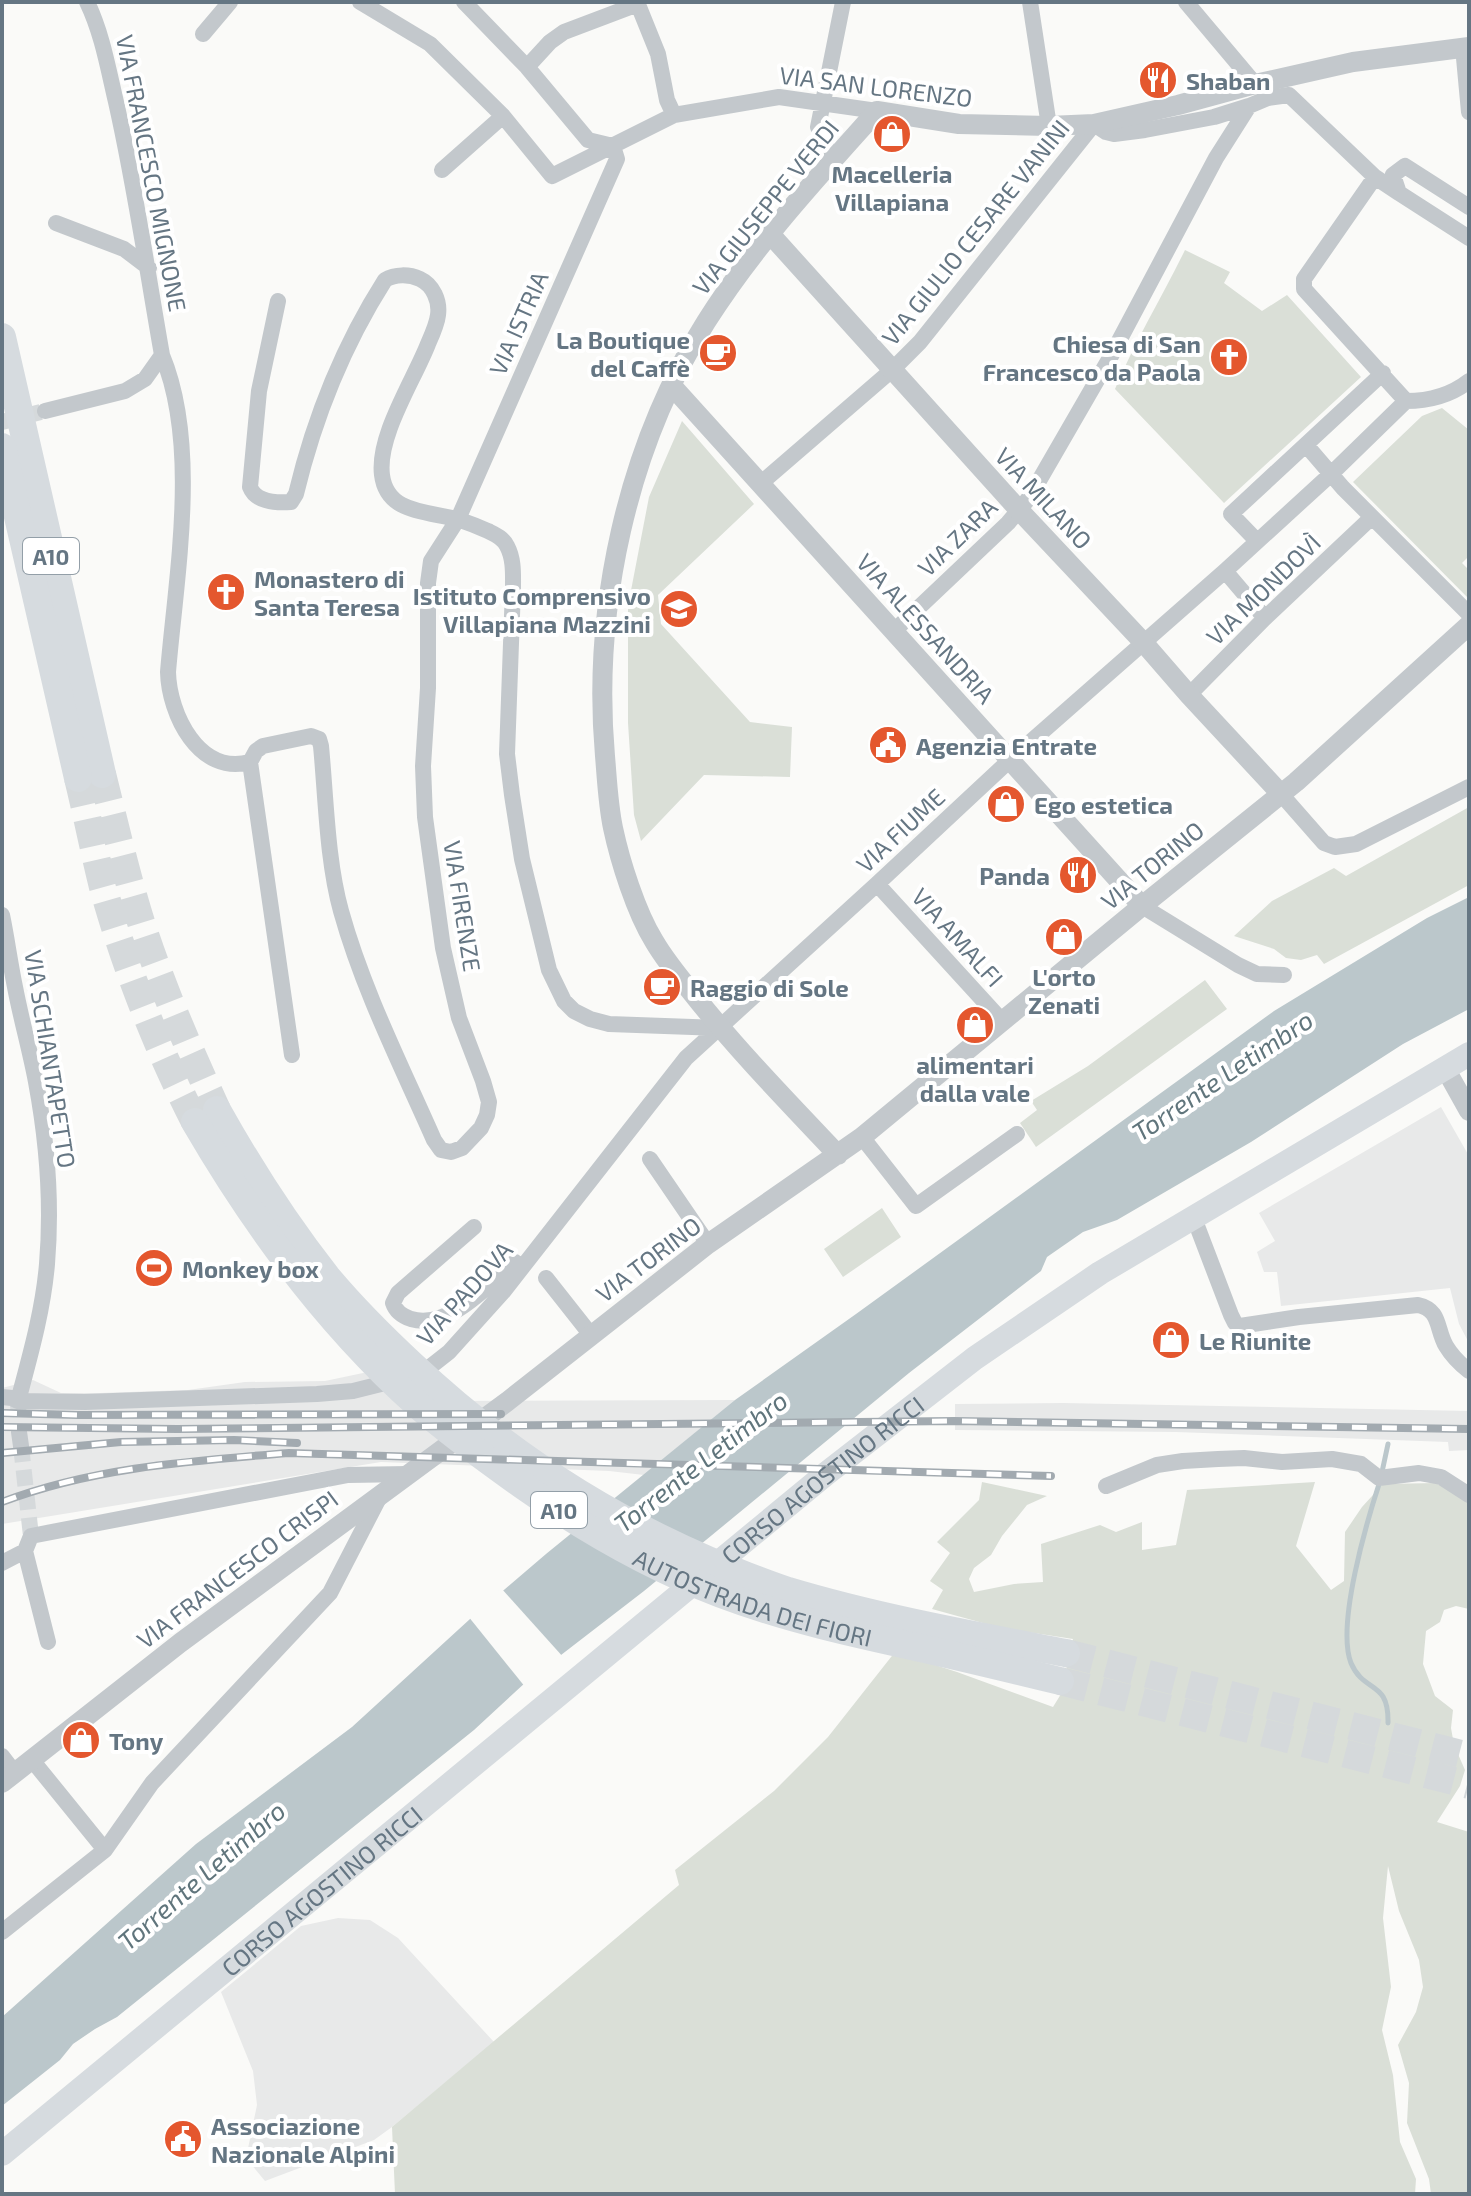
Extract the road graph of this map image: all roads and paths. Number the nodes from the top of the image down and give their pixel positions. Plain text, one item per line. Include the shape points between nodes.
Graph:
1 (87, 2) edge
2 (230, 2) edge
3 (360, 2) edge
4 (464, 2) edge
5 (843, 2) edge
6 (1030, 2) edge
7 (1186, 2) edge
8 (638, 3) edge
9 (203, 34) dead end
10 (1466, 47) edge
11 (527, 67) junction
12 (1255, 84) junction
13 (821, 104) junction
14 (1249, 106) junction
15 (877, 111) junction
16 (1469, 112) edge
17 (674, 115) junction
18 (503, 116) junction
19 (1094, 124) junction
20 (1049, 126) junction
21 (613, 146) junction
22 (833, 160) junction
23 (442, 170) dead end
24 (1375, 177) junction
25 (1399, 193) junction
26 (1469, 207) edge
27 (56, 223) dead end
28 (771, 235) junction
29 (1469, 238) edge
30 (149, 268) junction
31 (278, 301) dead end
32 (2, 337) edge
33 (162, 355) junction
34 (892, 370) junction
35 (1383, 373) junction
36 (1469, 381) edge
37 (672, 386) junction
38 (1406, 401) junction
39 (45, 411) tunnel mouth
40 (1306, 445) junction
41 (2, 447) edge
42 (1330, 475) junction
43 (760, 484) junction
44 (1019, 510) junction
45 (1371, 518) junction
46 (458, 519) junction
47 (1257, 541) junction
48 (1225, 571) junction
49 (1469, 614) edge
50 (1265, 618) junction
51 (1469, 625) edge
52 (894, 631) junction
53 (1143, 642) junction
54 (1189, 695) junction
55 (1010, 760) junction
56 (250, 762) junction
57 (1469, 787) edge
58 (1281, 794) junction
59 (877, 884) junction
60 (1142, 906) junction
61 (2, 915) edge
62 (1284, 975) dead end
63 (1003, 1022) junction
64 (720, 1028) junction
65 (1469, 1054) edge
66 (292, 1055) dead end
67 (1445, 1068) junction
68 (1469, 1111) edge
69 (206, 1116) tunnel mouth
70 (1017, 1134) dead end
71 (862, 1137) junction
72 (838, 1155) junction
73 (650, 1159) dead end
74 (1194, 1218) junction
75 (474, 1227) dead end
76 (708, 1244) junction
77 (528, 1258) junction
78 (546, 1278) dead end
79 (591, 1335) junction
80 (1469, 1371) edge
81 (10, 1399) edge
82 (508, 1401) joint
83 (409, 1474) junction
84 (1106, 1486) dead end
85 (381, 1493) junction
86 (1469, 1495) edge
87 (28, 1543) junction
88 (2, 1563) edge
89 (48, 1642) dead end
90 (1063, 1667) tunnel mouth
91 (2, 1756) edge
92 (32, 1760) junction
93 (9, 1778) edge
94 (105, 1850) junction
95 (2, 1932) edge
96 (2, 2154) edge

1 - 30 street, VIA FRANCESCO MIGNONE via 98,24
2 - 9 street
3 - 18 street via 430,44
4 - 11 street
5 - 13 street
6 - 20 street
7 - 12 street
8 - 11 street via 564,32
8 - 17 street
10 - 12 street, VIA SAN LORENZO via 1353,62
10 - 16 street
11 - 21 street via 588,140
12 - 19 street, VIA SAN LORENZO
13 - 15 street, VIA SAN LORENZO
13 - 17 street, VIA SAN LORENZO via 779,97
13 - 22 street via 818,127
14 - 19 street, VIA SAN LORENZO via 1124,133 1106,132
14 - 24 street, VIA SAN LORENZO via 1289,95
14 - 44 street, VIA ZARA via 1104,369
15 - 20 street, VIA SAN LORENZO via 959,124
15 - 22 street, VIA GIUSEPPE VERDI
17 - 21 street, VIA SAN LORENZO
18 - 21 street, VIA SAN LORENZO via 552,176
18 - 23 street
19 - 20 street, VIA SAN LORENZO
19 - 34 street, VIA GIULIO CESARE VANINI
21 - 46 street, VIA ISTRIA via 617,159
22 - 28 street, VIA GIUSEPPE VERDI
24 - 25 street
24 - 35 street via 1304,279 1304,289
25 - 26 street via 1393,175 1405,166
25 - 29 street
27 - 30 street via 124,249
28 - 34 street, VIA MILANO
28 - 37 street, VIA GIUSEPPE VERDI via 705,324
30 - 33 street, VIA FRANCESCO MIGNONE
31 - 46 street via 259,391 252,493 273,502 291,502 338,367 385,280 399,275 429,285 438,315 382,451 382,476 389,496 402,506
32 - 41 highway, A10 via 90,776
33 - 39 street via 145,379 125,391
33 - 56 street, VIA FRANCESCO MIGNONE via 179,425 183,489 168,689 194,745 221,764
34 - 43 street, VIA GIULIO CESARE VANINI
34 - 44 street, VIA MILANO
35 - 38 street
35 - 40 street
36 - 38 street via 1439,397
37 - 43 street, VIA ALESSANDRIA
37 - 64 street, VIA GIUSEPPE VERDI via 628,498 606,606 602,720 613,828 639,913 670,966
38 - 42 street, VIA FIUME
40 - 42 street
40 - 47 street via 1231,514
42 - 45 street
42 - 47 street, VIA FIUME
43 - 52 street, VIA ALESSANDRIA
44 - 52 street, VIA ZARA
44 - 53 street, VIA MILANO
45 - 49 street
45 - 50 street, VIA MONDOVÌ
46 - 56 street, VIA FIRENZE via 431,561 423,766 443,948 459,1018 489,1102 481,1128 462,1148 441,1150 434,1140 358,962 334,877 319,739 263,746
46 - 64 street via 500,538 512,563 510,782 549,970 564,1001 574,1011 609,1024
47 - 48 street, VIA FIUME
48 - 50 street
48 - 53 street, VIA FIUME
50 - 54 street, VIA MONDOVÌ
51 - 58 street, VIA TORINO
52 - 55 street, VIA ALESSANDRIA
53 - 54 street, VIA MILANO
53 - 55 street, VIA FIUME
54 - 58 street, VIA MILANO
55 - 59 street, VIA FIUME
55 - 60 street, VIA ALESSANDRIA
56 - 66 street
57 - 58 street via 1356,844 1335,847 1324,843
58 - 60 street, VIA TORINO
59 - 63 street, VIA AMALFI
59 - 64 street, VIA FIUME
60 - 62 street via 1238,965 1257,974
60 - 63 street, VIA TORINO
61 - 81 street, VIA SCHIANTAPETTO via 36,1083 48,1212 47,1263 35,1340
63 - 71 street, VIA TORINO
64 - 72 street, VIA GIUSEPPE VERDI
64 - 77 street, VIA PADOVA via 686,1058
65 - 67 main road, CORSO AGOSTINO RICCI
67 - 68 street
67 - 74 main road, CORSO AGOSTINO RICCI
69 - 90 highway, AUTOSTRADA DEI FIORI / A10 via 246,1162 265,1212 388,1342 443,1395 558,1482 678,1547 785,1590 957,1644
70 - 71 street via 916,1206
71 - 72 street, VIA TORINO
72 - 76 street, VIA TORINO
73 - 76 street
74 - 80 street via 1240,1326 1429,1307 1445,1345
74 - 96 main road, CORSO AGOSTINO RICCI via 1100,1273 975,1358 827,1473
75 - 77 street via 398,1293 396,1310 420,1321 440,1317
76 - 79 street, VIA TORINO
77 - 81 street, VIA PADOVA via 449,1352 421,1374 387,1384 317,1394 85,1402
78 - 79 street
79 - 82 street, VIA TORINO
82 - 83 street, VIA FRANCESCO CRISPI
83 - 85 street, VIA FRANCESCO CRISPI
83 - 87 street via 348,1475
84 - 86 street via 1157,1465 1183,1461 1332,1459 1361,1464 1379,1478 1419,1473 1441,1477
85 - 92 street, VIA FRANCESCO CRISPI
85 - 94 street via 330,1593 152,1783
87 - 88 street
87 - 89 street
91 - 93 street
92 - 93 street, VIA FRANCESCO CRISPI
92 - 94 street
94 - 95 street

